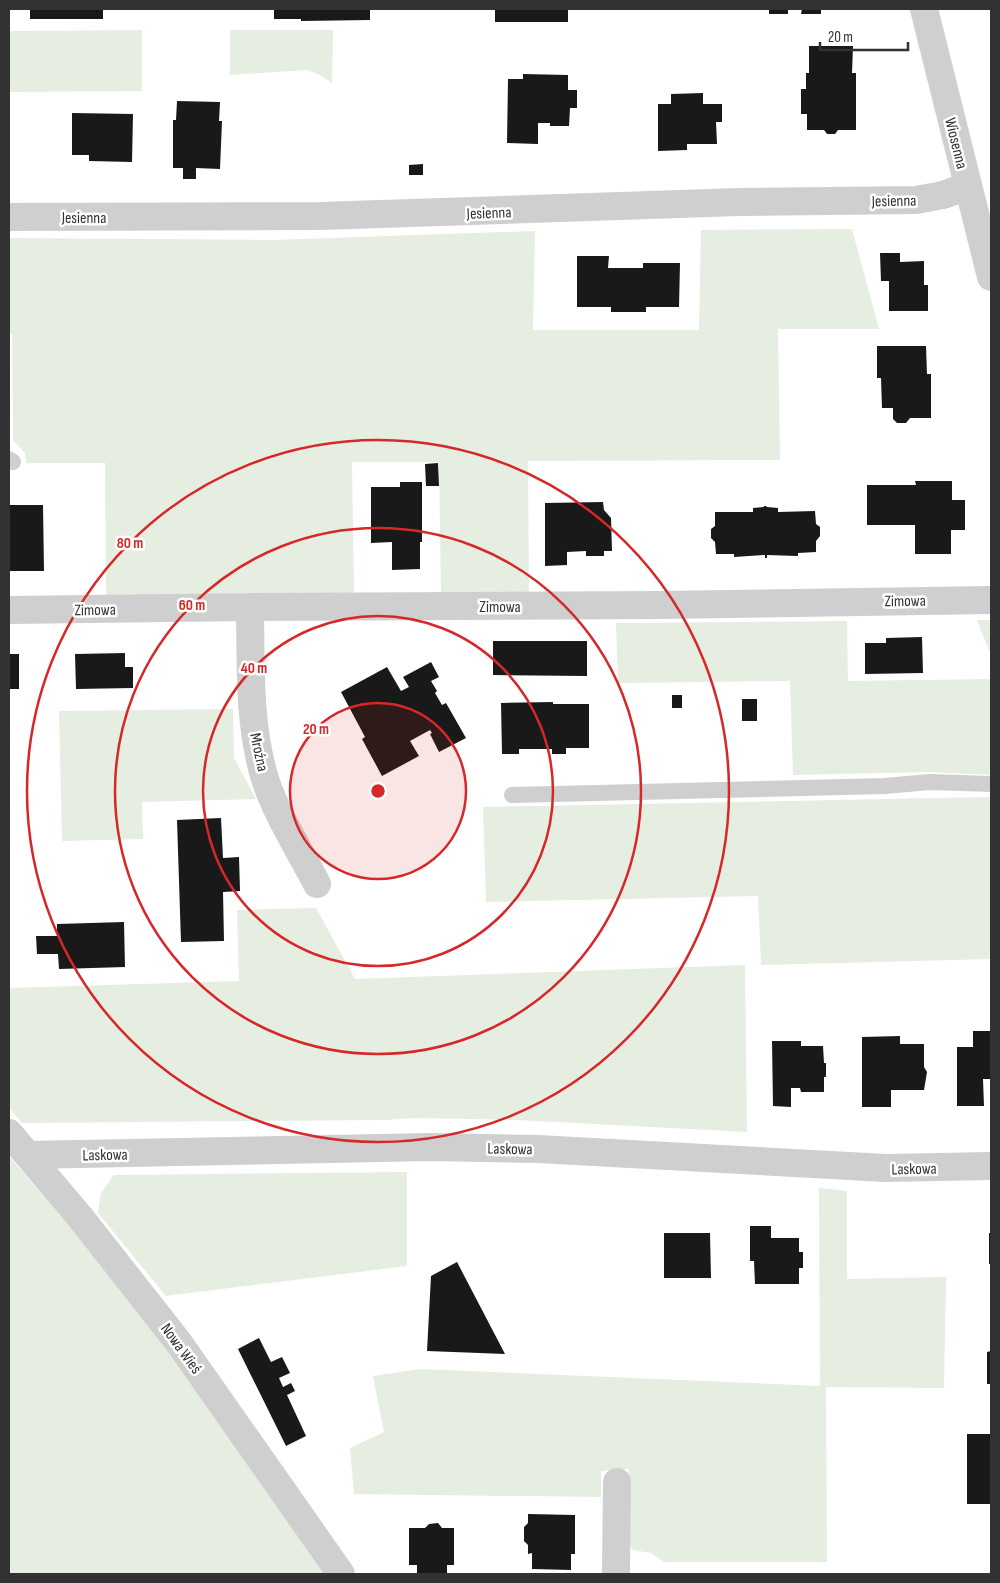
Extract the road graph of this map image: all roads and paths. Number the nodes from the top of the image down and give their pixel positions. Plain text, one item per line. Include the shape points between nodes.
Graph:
1 (924, 9) edge
2 (968, 186) junction
3 (9, 217) edge
4 (990, 270) edge
5 (991, 600) edge
6 (250, 607) junction
7 (9, 610) edge
8 (991, 784) edge
9 (512, 795) dead end
10 (317, 884) dead end
11 (9, 1133) edge
12 (28, 1155) junction
13 (991, 1166) edge
14 (617, 1482) dead end
15 (341, 1574) edge
16 (616, 1574) edge

1 - 2 street, Wiosenna
2 - 3 street, Jesienna via 916,200 738,202 439,214
2 - 4 street, Wiosenna
5 - 6 street, Zimowa
6 - 7 street, Zimowa
6 - 10 street, Mroźna via 254,728 260,756 274,800
8 - 9 lane via 930,782 885,786
11 - 12 street, Nowa Wieś
12 - 13 street, Laskowa via 538,1148 886,1168
12 - 15 street, Nowa Wieś via 179,1343
14 - 16 street

